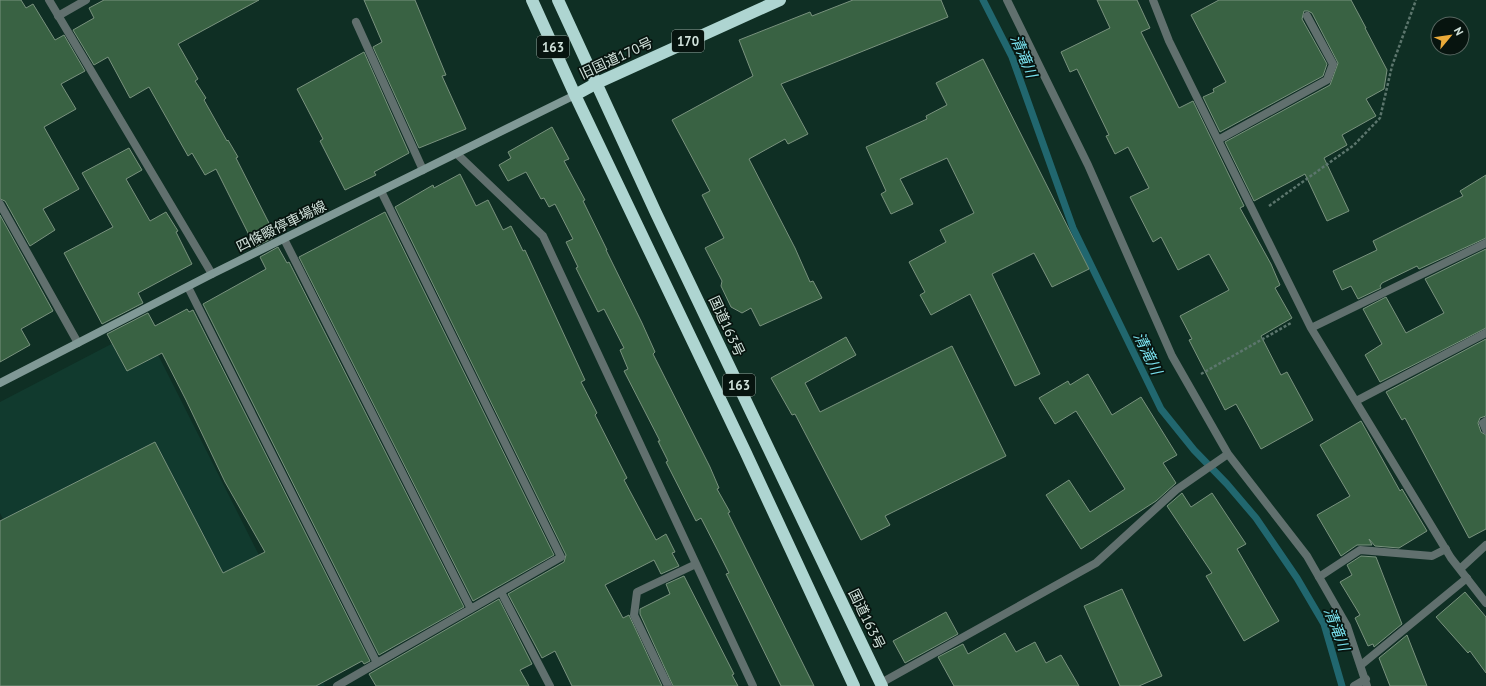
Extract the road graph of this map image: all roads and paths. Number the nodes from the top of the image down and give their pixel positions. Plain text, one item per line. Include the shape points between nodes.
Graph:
1 (49, 0) edge
2 (86, 0) edge
3 (532, 0) edge
4 (558, 0) edge
5 (780, 0) edge
6 (1007, 0) edge
7 (1153, 0) edge
8 (1416, 0) edge
9 (58, 16) junction
10 (1307, 16) dead end
11 (356, 22) dead end
12 (597, 83) junction
13 (575, 95) junction
14 (1218, 140) junction
15 (457, 154) junction
16 (423, 170) junction
17 (381, 191) junction
18 (0, 204) edge
19 (1256, 216) junction
20 (284, 239) junction
21 (1486, 243) edge
22 (212, 274) junction
23 (188, 287) junction
24 (1306, 315) junction
25 (1311, 328) junction
26 (1486, 332) edge
27 (78, 343) junction
28 (1209, 370) dead end
29 (0, 383) edge
30 (1356, 401) junction
31 (1486, 421) edge
32 (1486, 430) edge
33 (1226, 456) junction
34 (1486, 545) edge
35 (1446, 549) junction
36 (696, 564) junction
37 (1460, 569) junction
38 (1319, 577) junction
39 (1467, 578) junction
40 (501, 592) junction
41 (1486, 603) edge
42 (471, 609) junction
43 (377, 663) junction
44 (1361, 665) junction
45 (1366, 682) edge
46 (881, 684) edge
47 (337, 686) edge
48 (550, 686) edge
49 (668, 686) edge
50 (753, 686) edge
51 (854, 686) edge
52 (1354, 686) edge

1 - 9 street
2 - 9 street
3 - 13 highway, 163
4 - 12 highway, 国道163号 / 163
5 - 12 highway, 旧国道170号 / 170
6 - 33 street via 1088,165 1172,356
7 - 14 street via 1169,41
8 - 19 path via 1392,66 1380,118 1354,145
9 - 22 street
10 - 14 street via 1334,64 1327,80
11 - 16 street
12 - 13 highway, 旧国道170号 / 170
12 - 46 highway, 国道163号 / 163 via 656,213
13 - 15 main road, 四條畷停車場線
13 - 51 highway, 163 via 749,458
14 - 19 street
15 - 16 main road, 四條畷停車場線
15 - 36 street via 543,236
16 - 17 main road, 四條畷停車場線
17 - 20 main road, 四條畷停車場線
17 - 40 street via 561,557
18 - 27 street
19 - 24 street
20 - 22 main road, 四條畷停車場線
20 - 42 street
21 - 25 street
22 - 23 main road, 四條畷停車場線
23 - 27 main road, 四條畷停車場線
23 - 43 street
24 - 25 street
24 - 28 path
25 - 30 street
26 - 30 street
27 - 29 main road, 四條畷停車場線
30 - 35 street
31 - 32 street via 1483,423
33 - 38 street via 1307,556
33 - 46 street via 1176,490 1096,563
34 - 37 street
35 - 37 street
35 - 38 street via 1432,556 1360,550
36 - 49 street via 637,592 634,615
36 - 50 street
37 - 39 street
38 - 44 street via 1347,626
39 - 41 street
39 - 44 street
40 - 42 street
40 - 48 street
42 - 43 street
43 - 47 street
44 - 45 street
45 - 52 street

